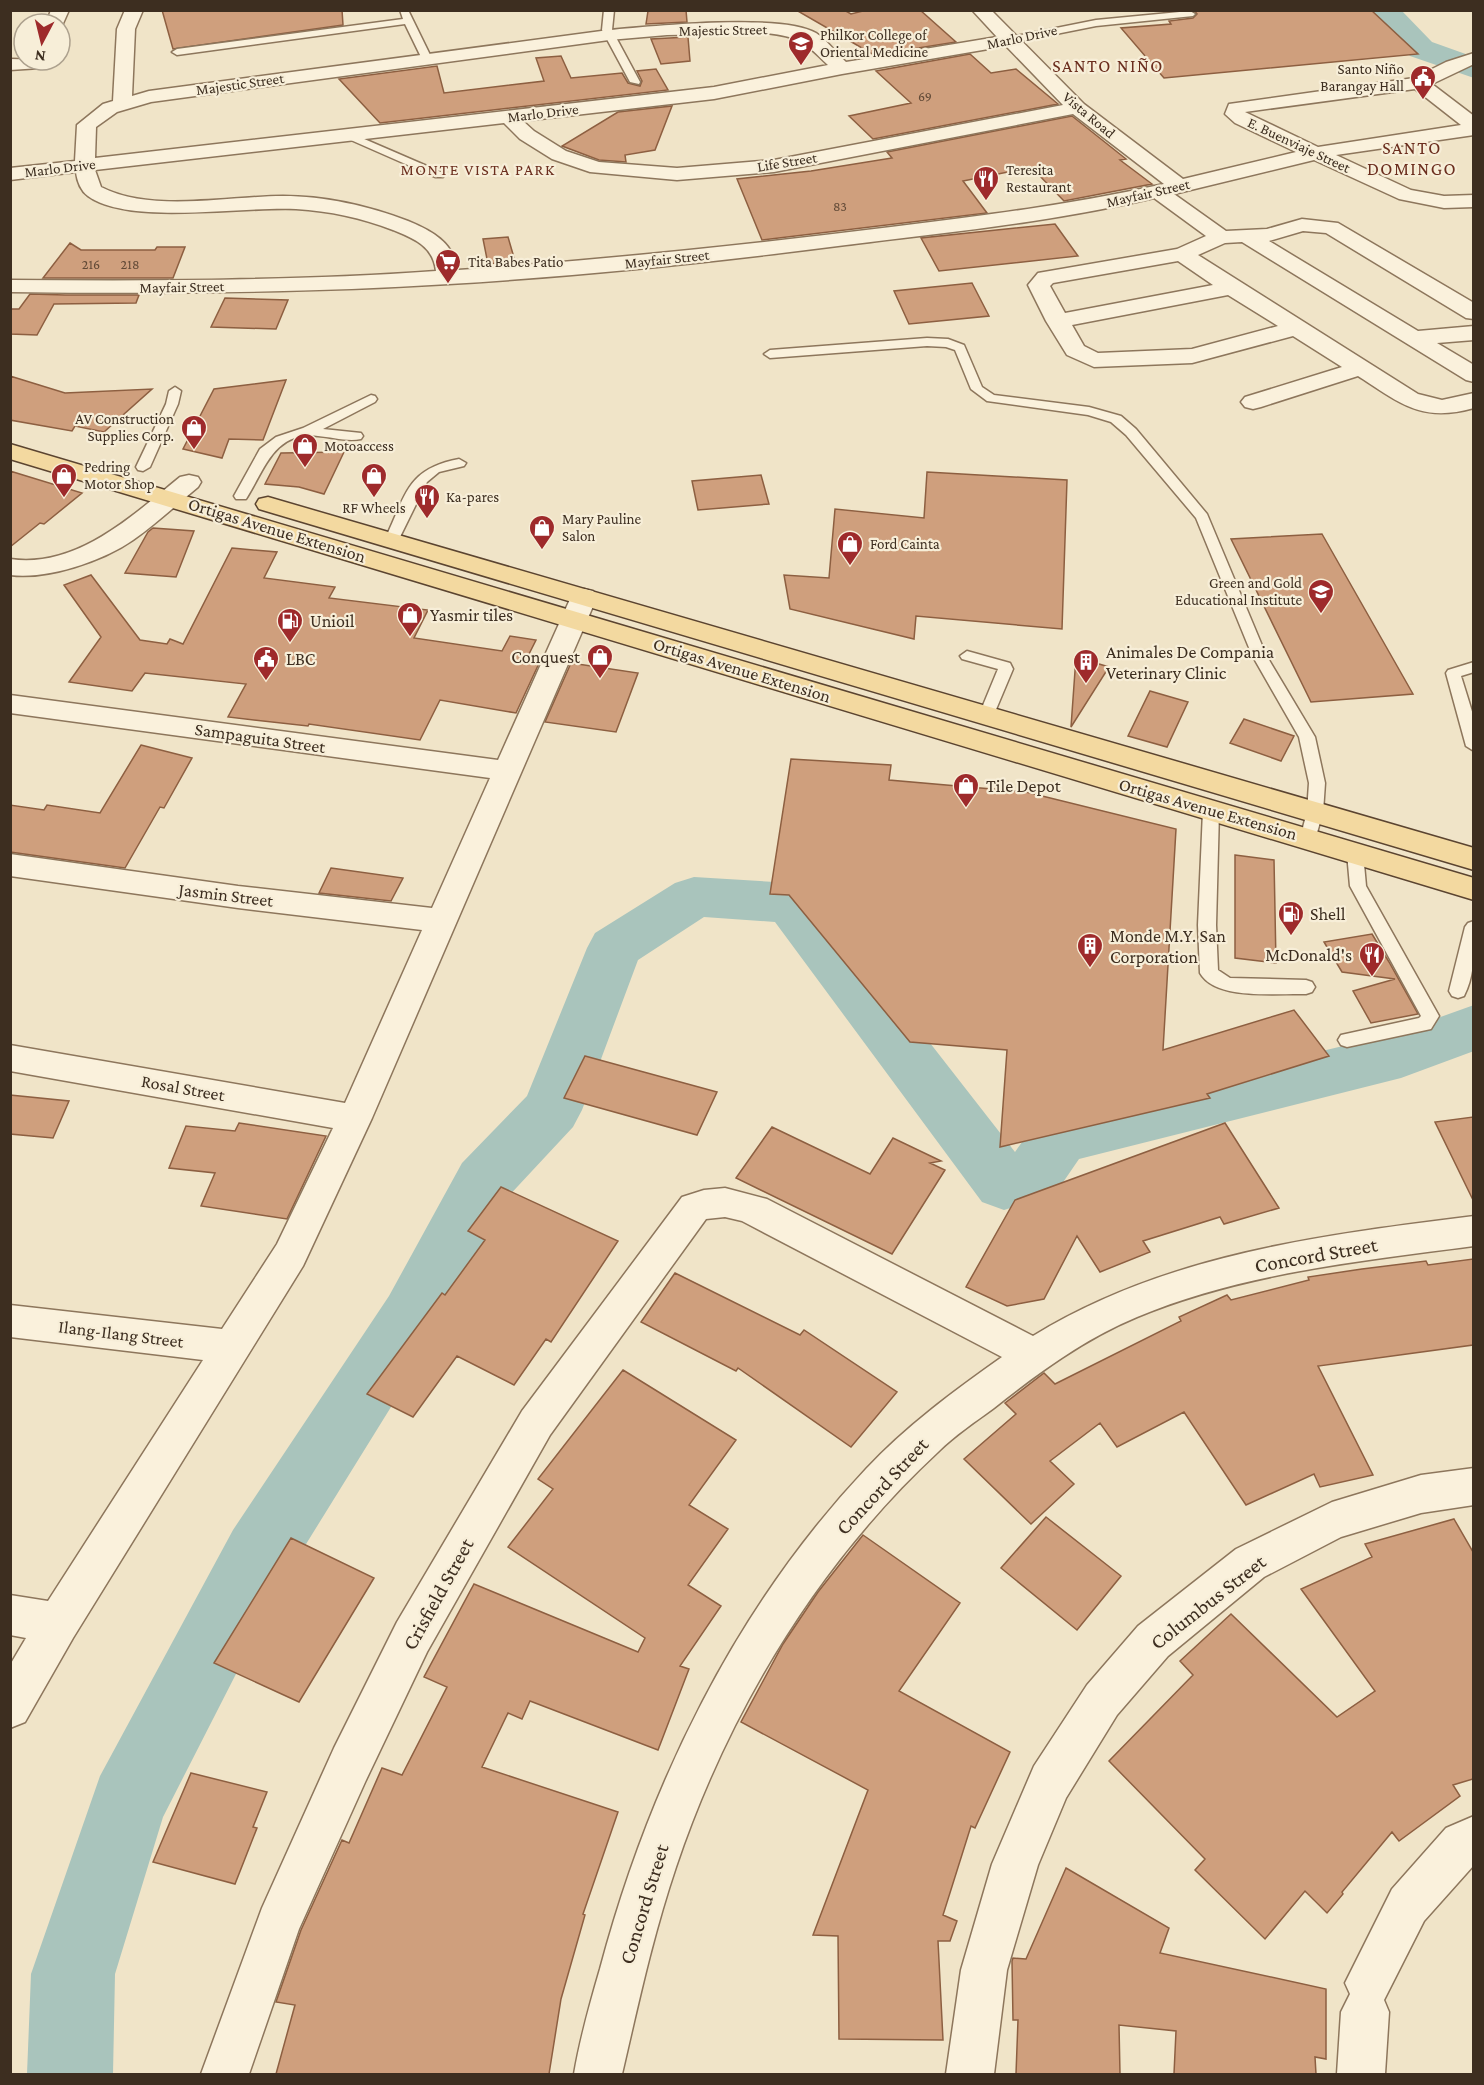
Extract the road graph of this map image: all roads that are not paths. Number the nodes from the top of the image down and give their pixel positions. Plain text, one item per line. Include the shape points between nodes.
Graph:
1 (134, 10) edge
2 (403, 10) edge
3 (609, 10) edge
4 (982, 11) edge
5 (1190, 14) dead end
6 (408, 21) junction
7 (609, 35) junction
8 (1011, 40) junction
9 (177, 52) dead end
10 (1473, 58) edge
11 (427, 59) junction
12 (842, 68) junction
13 (635, 82) dead end
14 (1419, 83) junction
15 (122, 102) junction
16 (1077, 108) junction
17 (509, 117) junction
18 (1473, 127) edge
19 (348, 135) junction
20 (1314, 153) junction
21 (85, 165) junction
22 (10, 174) edge
23 (439, 175) dead end
24 (1169, 190) junction
25 (1473, 201) edge
26 (1221, 237) junction
27 (1248, 237) junction
28 (1182, 254) junction
29 (448, 278) junction
30 (10, 286) edge
31 (1232, 288) junction
32 (1473, 313) edge
33 (1057, 321) junction
34 (1297, 328) junction
35 (1473, 333) edge
36 (1416, 338) junction
37 (770, 354) dead end
38 (1361, 368) junction
39 (1473, 375) edge
40 (175, 391) dead end
41 (371, 399) dead end
42 (1473, 400) edge
43 (1253, 402) dead end
44 (10, 428) edge
45 (308, 431) junction
46 (356, 436) dead end
47 (10, 451) edge
48 (459, 463) dead end
49 (143, 467) junction
50 (180, 490) junction
51 (241, 496) junction
52 (391, 541) junction
53 (10, 567) edge
54 (579, 608) junction
55 (967, 656) dead end
56 (1473, 667) edge
57 (10, 704) edge
58 (987, 715) junction
59 (1473, 746) edge
60 (509, 771) junction
61 (1211, 811) junction
62 (1312, 825) junction
63 (1355, 853) junction
64 (1473, 859) edge
65 (10, 865) edge
66 (1473, 889) edge
67 (443, 921) junction
68 (1473, 927) edge
69 (1306, 987) dead end
70 (1458, 991) dead end
71 (1347, 1040) dead end
72 (10, 1058) edge
73 (355, 1118) junction
74 (1473, 1231) edge
75 (10, 1321) edge
76 (231, 1347) junction
77 (1033, 1354) junction
78 (1473, 1486) edge
79 (10, 1615) edge
80 (58, 1623) junction
81 (10, 1707) edge
82 (1473, 1838) edge
83 (225, 2074) edge
84 (598, 2074) edge
85 (970, 2074) edge
86 (1360, 2074) edge

1 - 15 street via 126,29
2 - 6 lane
3 - 7 lane
4 - 8 street, Vista Road
5 - 8 lane, Marlo Drive via 1071,26
6 - 9 lane
6 - 11 lane
7 - 11 street, Majestic Street
7 - 12 street, Majestic Street via 766,28 793,31 809,37
7 - 13 lane
8 - 12 street, Marlo Drive
8 - 16 street, Vista Road
10 - 14 street
11 - 15 street, Majestic Street
12 - 17 street, Marlo Drive via 714,93
14 - 18 street
14 - 20 street, E. Buenviaje Street via 1236,108 1235,114 1242,119
15 - 21 street, Majestic Street via 87,125
16 - 17 street, Life Street via 774,166 677,174 597,168 578,162 535,140
16 - 24 street, Vista Road
17 - 19 street, Marlo Drive
18 - 20 street, Mayfair Street
19 - 21 street, Marlo Drive
19 - 23 lane
20 - 24 street, Mayfair Street
20 - 25 street, E. Buenviaje Street via 1406,195 1444,202
21 - 22 street, Marlo Drive
21 - 29 street, Majestic Street via 93,190 107,199 157,206 284,202 340,207 392,222 416,231 442,251
24 - 26 street, Vista Road
24 - 29 street, Mayfair Street via 1076,208 685,258
26 - 27 street
26 - 28 street
27 - 32 street via 1302,225 1331,227
27 - 36 street
28 - 31 street
28 - 33 street via 1046,278 1039,285
29 - 30 street, Mayfair Street via 338,284
31 - 33 street
31 - 34 street
33 - 34 street via 1075,351 1106,361 1212,352
34 - 38 street
35 - 36 street
36 - 39 street
37 - 62 lane via 948,343 960,348 977,389 991,398 1089,411 1116,419 1131,432 1202,517 1259,655 1307,737 1317,783
38 - 42 street via 1430,407 1448,409
38 - 43 street
40 - 49 lane
41 - 45 lane
44 - 49 main road, Ortigas Avenue Extension
45 - 46 lane
45 - 51 lane via 281,440 265,453
47 - 50 main road, Ortigas Avenue Extension
48 - 52 lane via 428,474 417,485
49 - 50 main road, Ortigas Avenue Extension
50 - 51 main road, Ortigas Avenue Extension
50 - 53 street via 124,536 103,547 50,566
50 - 54 main road, Ortigas Avenue Extension
51 - 52 main road, Ortigas Avenue Extension
52 - 54 main road, Ortigas Avenue Extension
54 - 58 main road, Ortigas Avenue Extension
54 - 60 street
54 - 61 main road, Ortigas Avenue Extension
55 - 58 lane via 1005,666
56 - 59 lane via 1453,673
57 - 60 street, Sampaguita Street
58 - 62 main road, Ortigas Avenue Extension
60 - 67 street
61 - 62 main road, Ortigas Avenue Extension
61 - 69 lane via 1209,973 1226,985
62 - 63 main road, Ortigas Avenue Extension
62 - 64 main road, Ortigas Avenue Extension
63 - 66 main road, Ortigas Avenue Extension
63 - 71 lane via 1358,886 1430,1016 1425,1024
65 - 67 street, Jasmin Street
67 - 73 street
68 - 70 lane
72 - 73 street, Rosal Street
73 - 76 street via 290,1255
74 - 77 street, Concord Street via 1338,1249 1198,1278 1120,1307
75 - 76 street, Ilang-Ilang Street
76 - 80 street
77 - 83 street, Crisfield Street via 754,1210 718,1201 695,1207 536,1424 412,1637 278,1924
77 - 84 street, Concord Street via 925,1438 878,1485 814,1560 746,1663 710,1730 664,1838 637,1918
78 - 85 street, Columbus Street via 1421,1494 1332,1521 1251,1563 1153,1641 1109,1692 1050,1782 1015,1864 984,1970
79 - 80 street
80 - 81 street
82 - 86 street via 1462,1844 1408,1905 1367,1997

